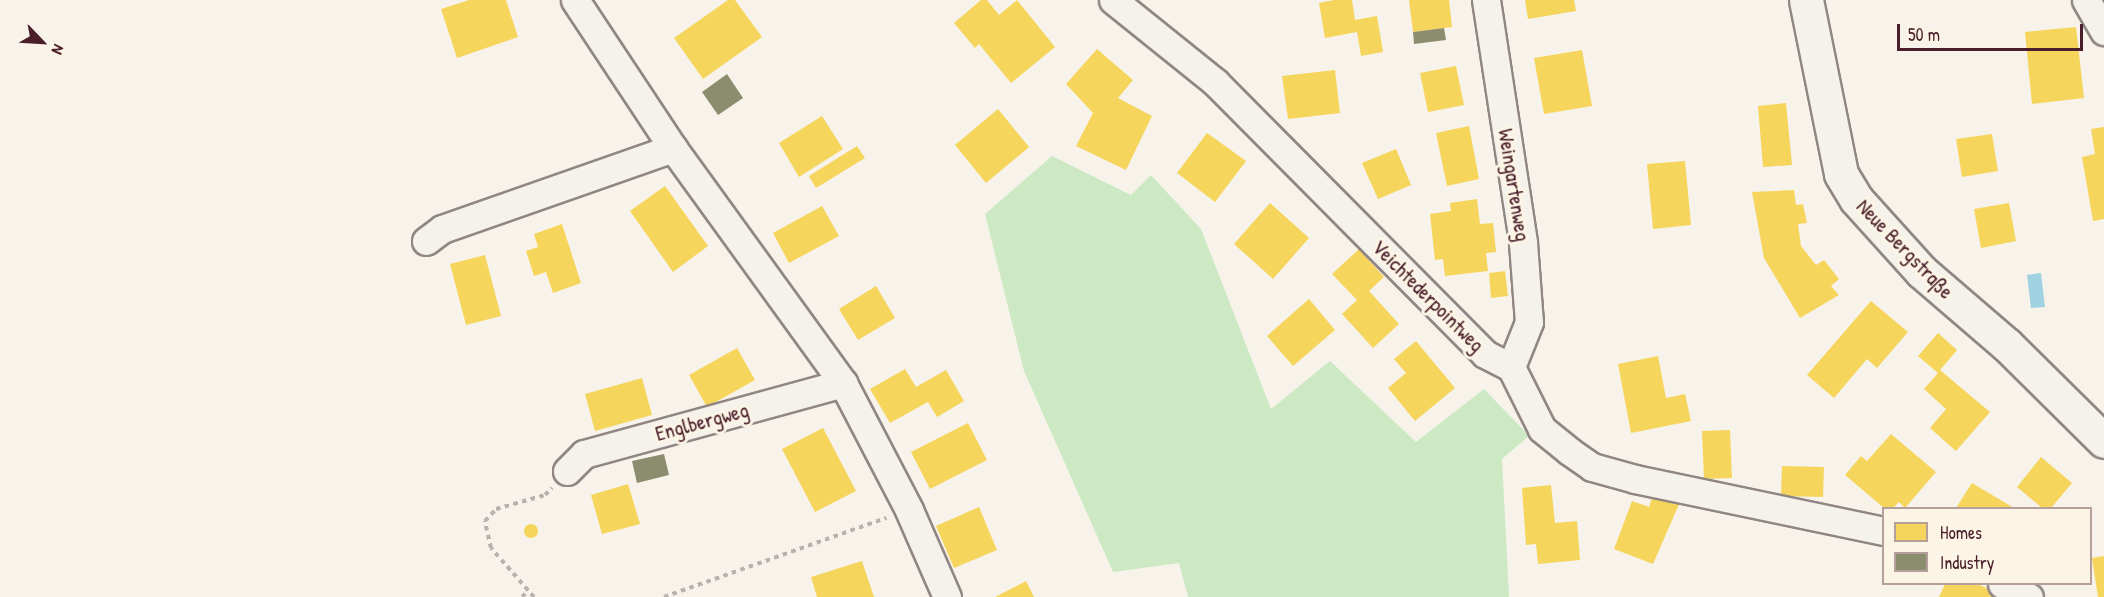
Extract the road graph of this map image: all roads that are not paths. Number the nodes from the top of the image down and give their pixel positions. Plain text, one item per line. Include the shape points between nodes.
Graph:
1 (574, 0) edge
2 (1113, 0) edge
3 (1486, 0) edge
4 (1806, 0) edge
5 (2086, 0) edge
6 (2104, 31) edge
7 (673, 148) junction
8 (426, 241) dead end
9 (1511, 367) junction
10 (843, 383) junction
11 (2104, 441) edge
12 (567, 471) road end
13 (1882, 531) edge
14 (2004, 585) edge
15 (947, 597) edge
16 (2029, 597) edge

1 - 7 street
2 - 9 street, Veichtederpointweg via 1215,82 1485,354
3 - 9 street, Weingartenweg via 1524,243 1529,322
4 - 11 street, Neue Bergstraße via 1841,174 1856,199 1922,272 2007,345
5 - 6 street
7 - 8 street via 442,229
7 - 10 street
9 - 13 street via 1542,429 1592,467
10 - 12 street, Englbergweg via 584,454
10 - 15 street via 909,510
14 - 16 street

